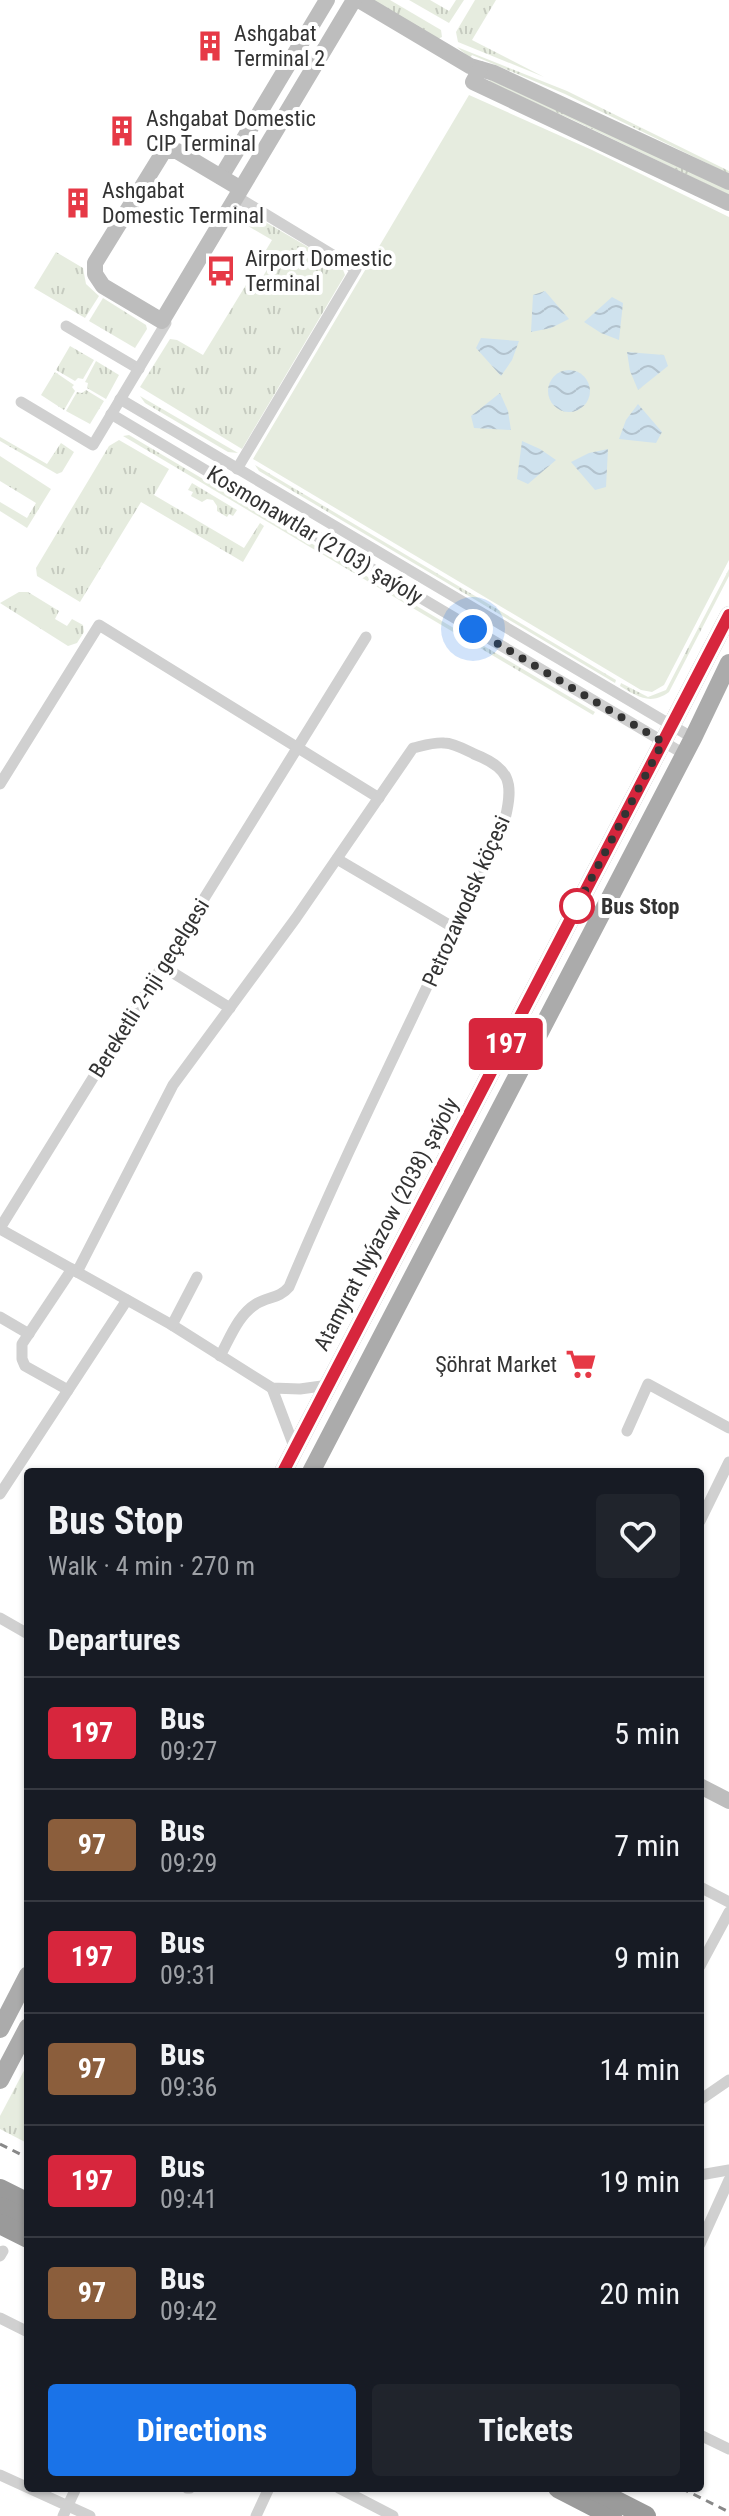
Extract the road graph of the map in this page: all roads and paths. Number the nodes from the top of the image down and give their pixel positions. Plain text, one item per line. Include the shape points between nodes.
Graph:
1 (327, 0) edge
2 (356, 0) edge
3 (476, 76) junction
4 (221, 177) junction
5 (729, 182) edge
6 (239, 193) junction
7 (729, 203) edge
8 (162, 321) junction
9 (66, 326) dead end
10 (139, 369) junction
11 (120, 399) junction
12 (21, 402) dead end
13 (111, 414) junction
14 (237, 469) junction
15 (729, 615) edge
16 (366, 637) dead end
17 (729, 663) edge
18 (667, 734) junction
19 (688, 746) junction
20 (297, 748) junction
21 (0, 784) edge
22 (379, 798) junction
23 (337, 859) junction
24 (456, 929) junction
25 (162, 966) junction
26 (230, 1008) junction
27 (0, 1229) edge
28 (74, 1271) junction
29 (197, 1277) dead end
30 (127, 1300) junction
31 (0, 1317) edge
32 (172, 1325) junction
33 (29, 1334) junction
34 (220, 1356) junction
35 (329, 1385) junction
36 (272, 1388) junction
37 (68, 1390) junction
38 (729, 1428) edge
39 (627, 1431) dead end
40 (295, 1449) junction
41 (729, 1462) edge
42 (285, 1468) edge
43 (313, 1468) edge
44 (0, 1494) edge
45 (704, 1513) edge
46 (0, 1618) edge
47 (24, 1632) edge
48 (704, 1788) edge
49 (729, 1801) edge
50 (704, 1889) edge
51 (729, 1902) edge
52 (729, 1912) edge
53 (704, 1959) edge
54 (24, 1983) edge
55 (0, 2029) edge
56 (24, 2035) edge
57 (0, 2080) edge
58 (729, 2080) edge
59 (704, 2097) edge
60 (729, 2170) edge
61 (704, 2174) edge
62 (729, 2180) edge
63 (0, 2189) edge
64 (24, 2201) edge
65 (0, 2207) edge
66 (24, 2219) edge
67 (0, 2224) edge
68 (704, 2235) edge
69 (24, 2236) edge
70 (0, 2318) edge
71 (24, 2330) edge
72 (704, 2437) edge
73 (729, 2449) edge
74 (0, 2475) edge
75 (24, 2488) edge
76 (31, 2492) edge
77 (74, 2492) edge
78 (267, 2492) edge
79 (347, 2492) edge
80 (566, 2492) edge
81 (599, 2492) edge
82 (65, 2511) edge
83 (90, 2516) edge
84 (256, 2516) edge
85 (393, 2516) edge
86 (612, 2516) edge
87 (646, 2516) edge

1 - 4 street
2 - 3 street via 470,66
2 - 6 street
3 - 5 street via 507,79
3 - 7 street
4 - 6 street
4 - 8 street via 177,151 164,151 95,263 99,282
6 - 8 street
6 - 14 street via 356,269
8 - 10 street via 166,323
9 - 10 street
10 - 11 street
11 - 13 street
11 - 14 street, Kosmonawtlar (2103) şaýoly
12 - 13 street via 93,445
13 - 18 street, Kosmonawtlar (2103) şaýoly
14 - 18 street, Kosmonawtlar (2103) şaýoly
15 - 18 main road, Atamyrat Nyýazow (2038) şaýoly
16 - 20 street, Bereketli 2-nji geçelgesi
17 - 19 main road, Atamyrat Nyýazow (2038) şaýoly
18 - 19 street, Kosmonawtlar (2103) şaýoly
18 - 19 street, Kosmonawtlar (2103) şaýoly
18 - 35 main road, Atamyrat Nyýazow (2038) şaýoly
19 - 43 main road, Atamyrat Nyýazow (2038) şaýoly
20 - 21 street via 99,625
20 - 22 street
20 - 25 street, Bereketli 2-nji geçelgesi
22 - 23 street, Petrozawodsk köçesi
22 - 24 street, Petrozawodsk köçesi via 413,748 446,743 502,769 509,782 505,819
23 - 24 street
23 - 26 street, Petrozawodsk köçesi
24 - 34 street, Petrozawodsk köçesi via 289,1287 244,1314
25 - 26 street
25 - 27 street, Bereketli 2-nji geçelgesi
26 - 28 street, Petrozawodsk köçesi via 173,1085
27 - 28 street
28 - 30 street
28 - 33 street, Petrozawodsk köçesi
29 - 32 street
30 - 32 street
30 - 37 street
31 - 33 street
32 - 34 street
33 - 37 street via 22,1344 25,1366
34 - 36 street
35 - 36 street
35 - 40 main road, Atamyrat Nyýazow (2038) şaýoly
36 - 40 street
37 - 44 street
38 - 39 street via 648,1384
40 - 42 main road, Atamyrat Nyýazow (2038) şaýoly
41 - 45 street
46 - 47 street
48 - 49 street
50 - 51 street
52 - 53 street
54 - 55 main road
56 - 57 main road
58 - 59 street
60 - 61 street
62 - 68 street
63 - 64 highway
65 - 66 highway
67 - 69 highway
70 - 71 street
72 - 73 street
74 - 75 street
76 - 82 street
77 - 82 street
78 - 84 street
79 - 85 street
80 - 86 highway
81 - 87 highway
82 - 83 street

